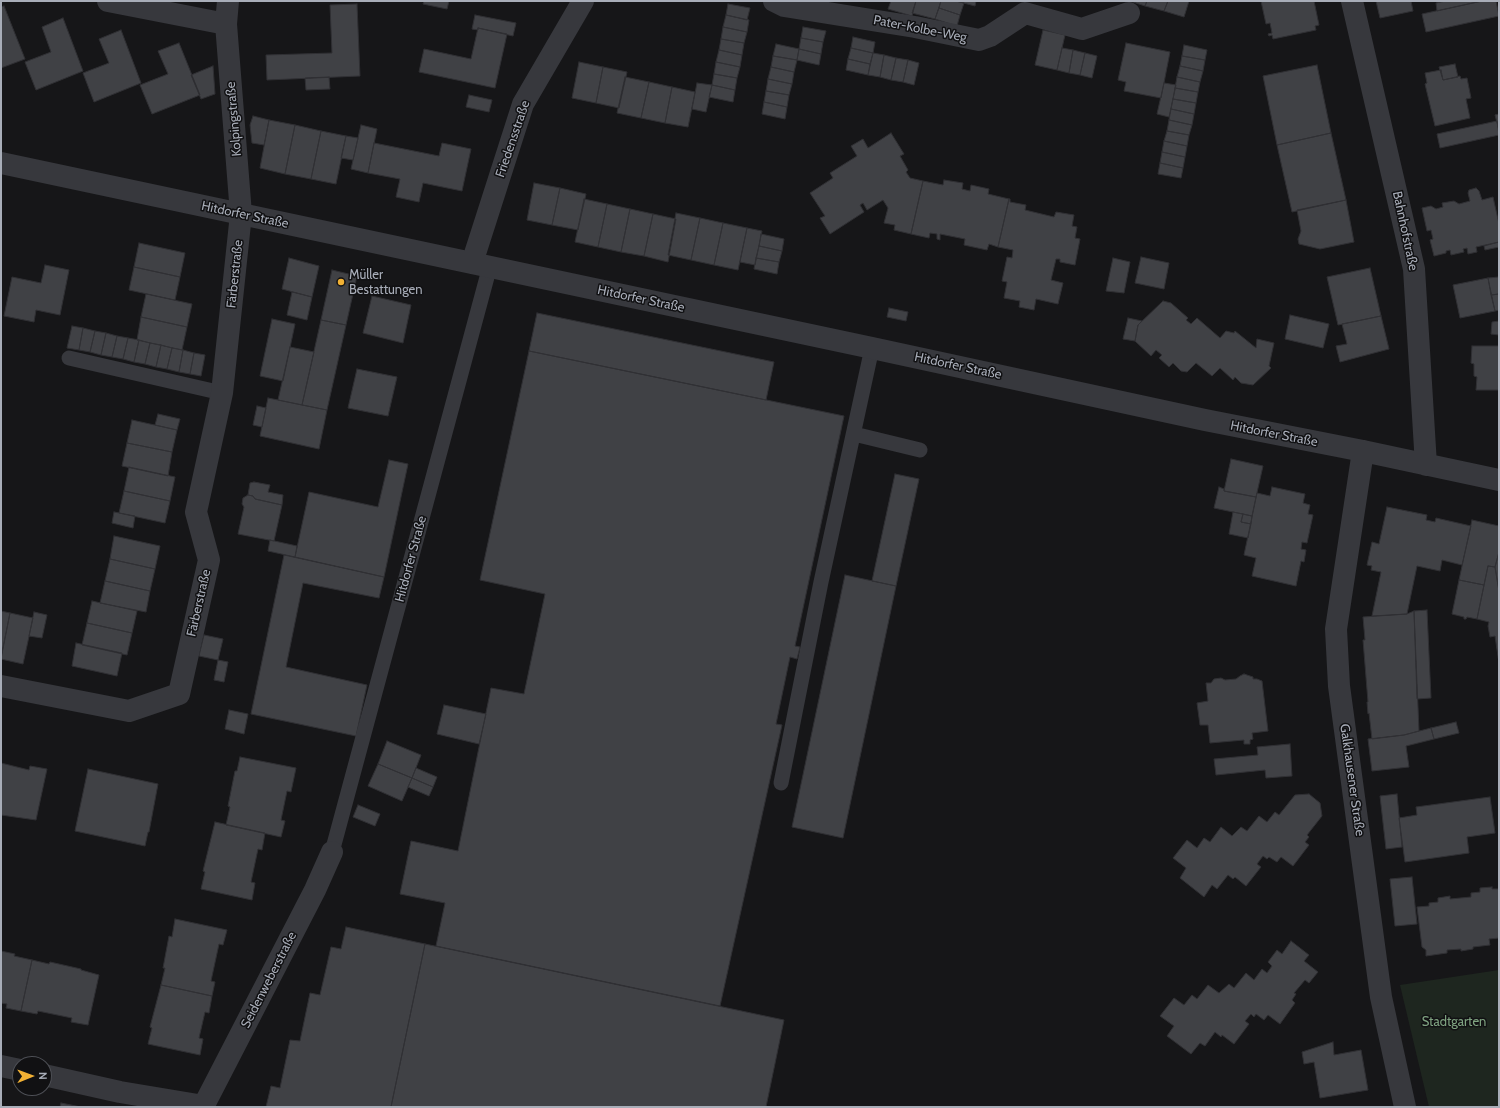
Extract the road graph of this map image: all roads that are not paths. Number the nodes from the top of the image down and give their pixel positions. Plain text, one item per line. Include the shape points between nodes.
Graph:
1 (108, 1) edge
2 (228, 1) edge
3 (583, 1) edge
4 (774, 1) edge
5 (1352, 1) edge
6 (1129, 13) dead end
7 (226, 24) junction
8 (1, 163) edge
9 (242, 214) junction
10 (481, 265) junction
11 (872, 348) junction
12 (69, 358) dead end
13 (222, 393) junction
14 (854, 434) junction
15 (920, 450) dead end
16 (1363, 452) junction
17 (1426, 465) junction
18 (1499, 480) edge
19 (1, 686) edge
20 (781, 783) dead end
21 (332, 852) joint
22 (1, 1066) edge
23 (12, 1068) edge
24 (52, 1078) edge
25 (203, 1106) edge
26 (1405, 1107) edge

1 - 7 street
2 - 7 street, Kolpingstraße
3 - 10 street, Friedensstraße via 523,104
4 - 6 street, Pater-Kolbe-Weg via 784,6 979,40 990,36 1025,13 1082,29
5 - 17 street, Bahnhofstraße via 1414,269
7 - 9 street, Kolpingstraße
8 - 9 street, Hitdorfer Straße
9 - 10 street, Hitdorfer Straße
9 - 13 street, Färberstraße
10 - 11 street, Hitdorfer Straße
10 - 21 lane, Hitdorfer Straße
11 - 14 lane
11 - 16 street, Hitdorfer Straße
12 - 13 lane
13 - 19 street, Färberstraße via 196,512 209,560 179,694 129,711
14 - 15 lane
14 - 20 lane
16 - 17 street, Hitdorfer Straße
16 - 26 street, Galkhausener Straße via 1336,629 1339,686 1381,997
17 - 18 street, Hitdorfer Straße
21 - 25 street, Seidenweberstraße
22 - 23 street
24 - 25 street, Seidenweberstraße

